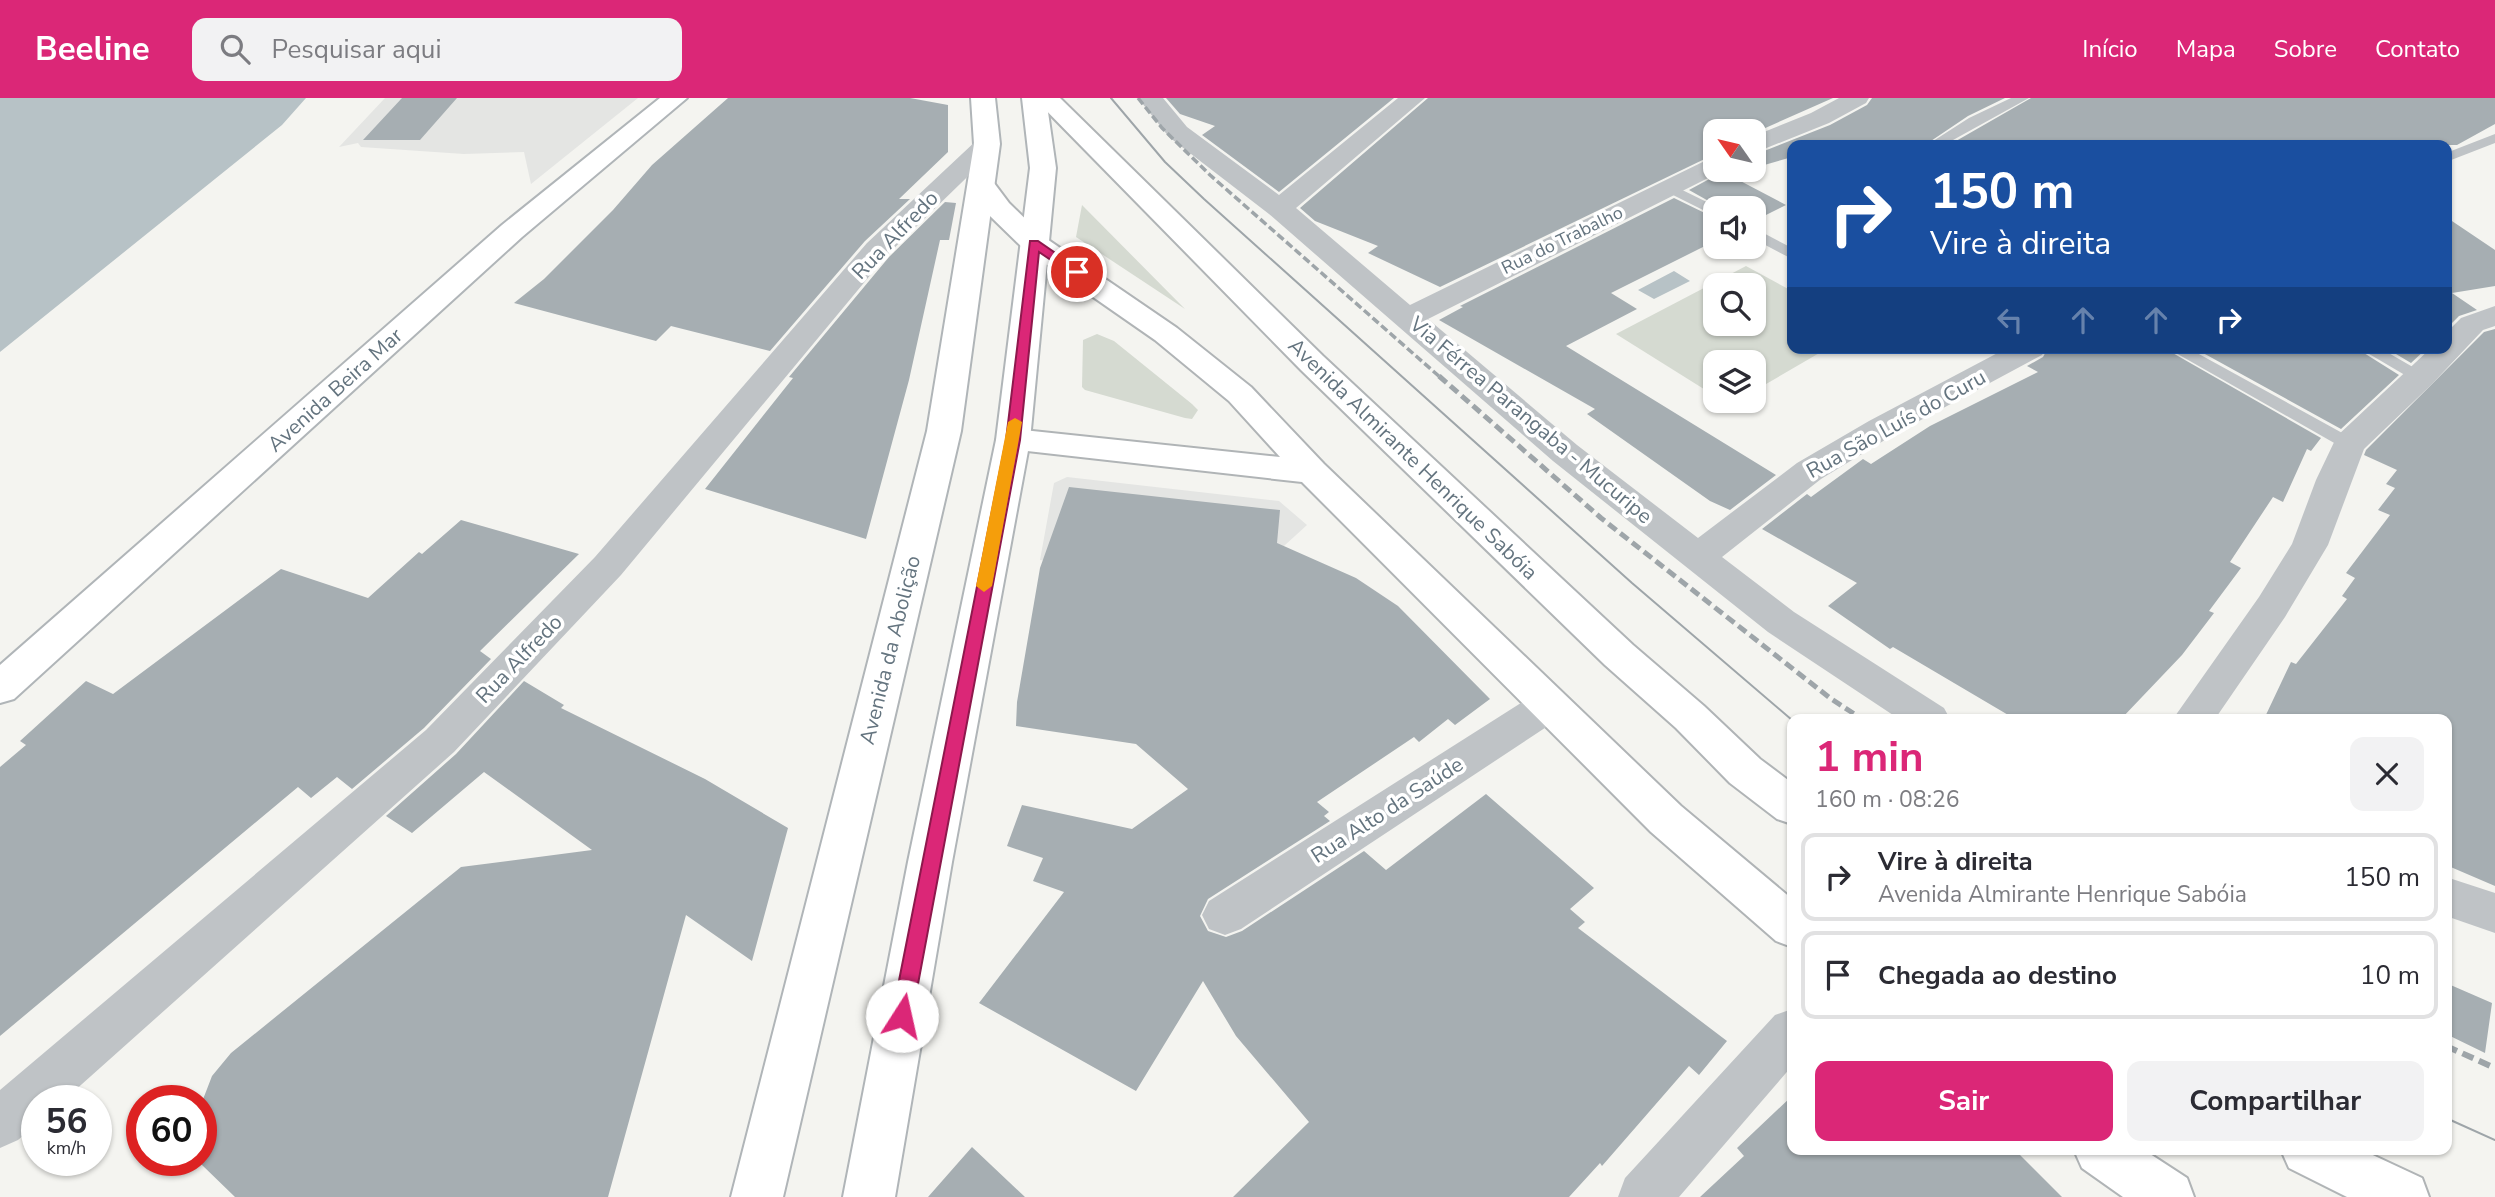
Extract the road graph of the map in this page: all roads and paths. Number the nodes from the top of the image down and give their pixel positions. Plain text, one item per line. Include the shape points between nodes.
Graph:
1 (675, 98) edge
2 (983, 98) edge
3 (1034, 98) edge
4 (1046, 98) edge
5 (1150, 98) edge
6 (1413, 98) edge
7 (1857, 98) edge
8 (2022, 98) edge
9 (2495, 138) edge
10 (1766, 140) edge
11 (1942, 140) edge
12 (987, 144) junction
13 (1766, 145) edge
14 (1787, 155) edge
15 (2452, 156) edge
16 (1703, 170) edge
17 (982, 185) junction
18 (1668, 187) junction
19 (1703, 206) edge
20 (1279, 208) junction
21 (1766, 240) edge
22 (1034, 243) junction
23 (1787, 251) edge
24 (2495, 315) edge
25 (1409, 317) junction
26 (2452, 345) edge
27 (2020, 354) edge
28 (2186, 354) edge
29 (2378, 354) edge
30 (2443, 354) edge
31 (2421, 377) junction
32 (1013, 440) junction
33 (2349, 444) junction
34 (1312, 472) junction
35 (1697, 557) junction
36 (0, 688) edge
37 (1549, 705) junction
38 (1922, 714) edge
39 (2197, 714) edge
40 (1787, 803) edge
41 (2452, 898) edge
42 (2495, 913) edge
43 (1225, 915) dead end
44 (1787, 923) edge
45 (1787, 1037) edge
46 (0, 1123) edge
47 (2107, 1155) edge
48 (2317, 1155) edge
49 (757, 1197) edge
50 (869, 1197) edge
51 (1644, 1197) edge
52 (2168, 1197) edge
53 (2403, 1197) edge

1 - 36 main road, Avenida Beira Mar via 512,231
2 - 12 main road, Avenida da Abolição
3 - 22 main road via 1043,168
4 - 40 main road, Avenida Almirante Henrique Sabóia via 1312,363 1609,646 1745,771
5 - 20 street, Via Férrea Parangaba - Mucuripe via 1178,132
6 - 20 street
7 - 10 street
8 - 11 lane
9 - 15 lane
12 - 17 main road, Avenida da Abolição
12 - 46 street, Rua Alfredo via 877,248 608,566 440,741
13 - 14 street
16 - 18 street, Rua do Trabalho
17 - 22 main road
17 - 49 main road, Avenida da Abolição via 944,431
18 - 19 lane
18 - 25 street, Rua do Trabalho
20 - 25 street, Via Férrea Parangaba - Mucuripe
21 - 23 lane
22 - 32 main road
22 - 34 main road via 1166,334 1240,394
24 - 26 street via 2472,324
25 - 35 street, Via Férrea Parangaba - Mucuripe via 1565,453
27 - 35 street, Rua São Luís do Curu via 1809,471
28 - 33 lane
29 - 31 lane
30 - 31 street
31 - 33 street
32 - 34 main road
32 - 50 main road
33 - 39 street via 2310,545
34 - 37 main road
35 - 38 street, Via Férrea Parangaba - Mucuripe via 1781,622
37 - 43 street, Rua Alto da Saúde
37 - 44 main road via 1666,819
41 - 42 street
45 - 51 street
47 - 52 main road
48 - 53 main road

